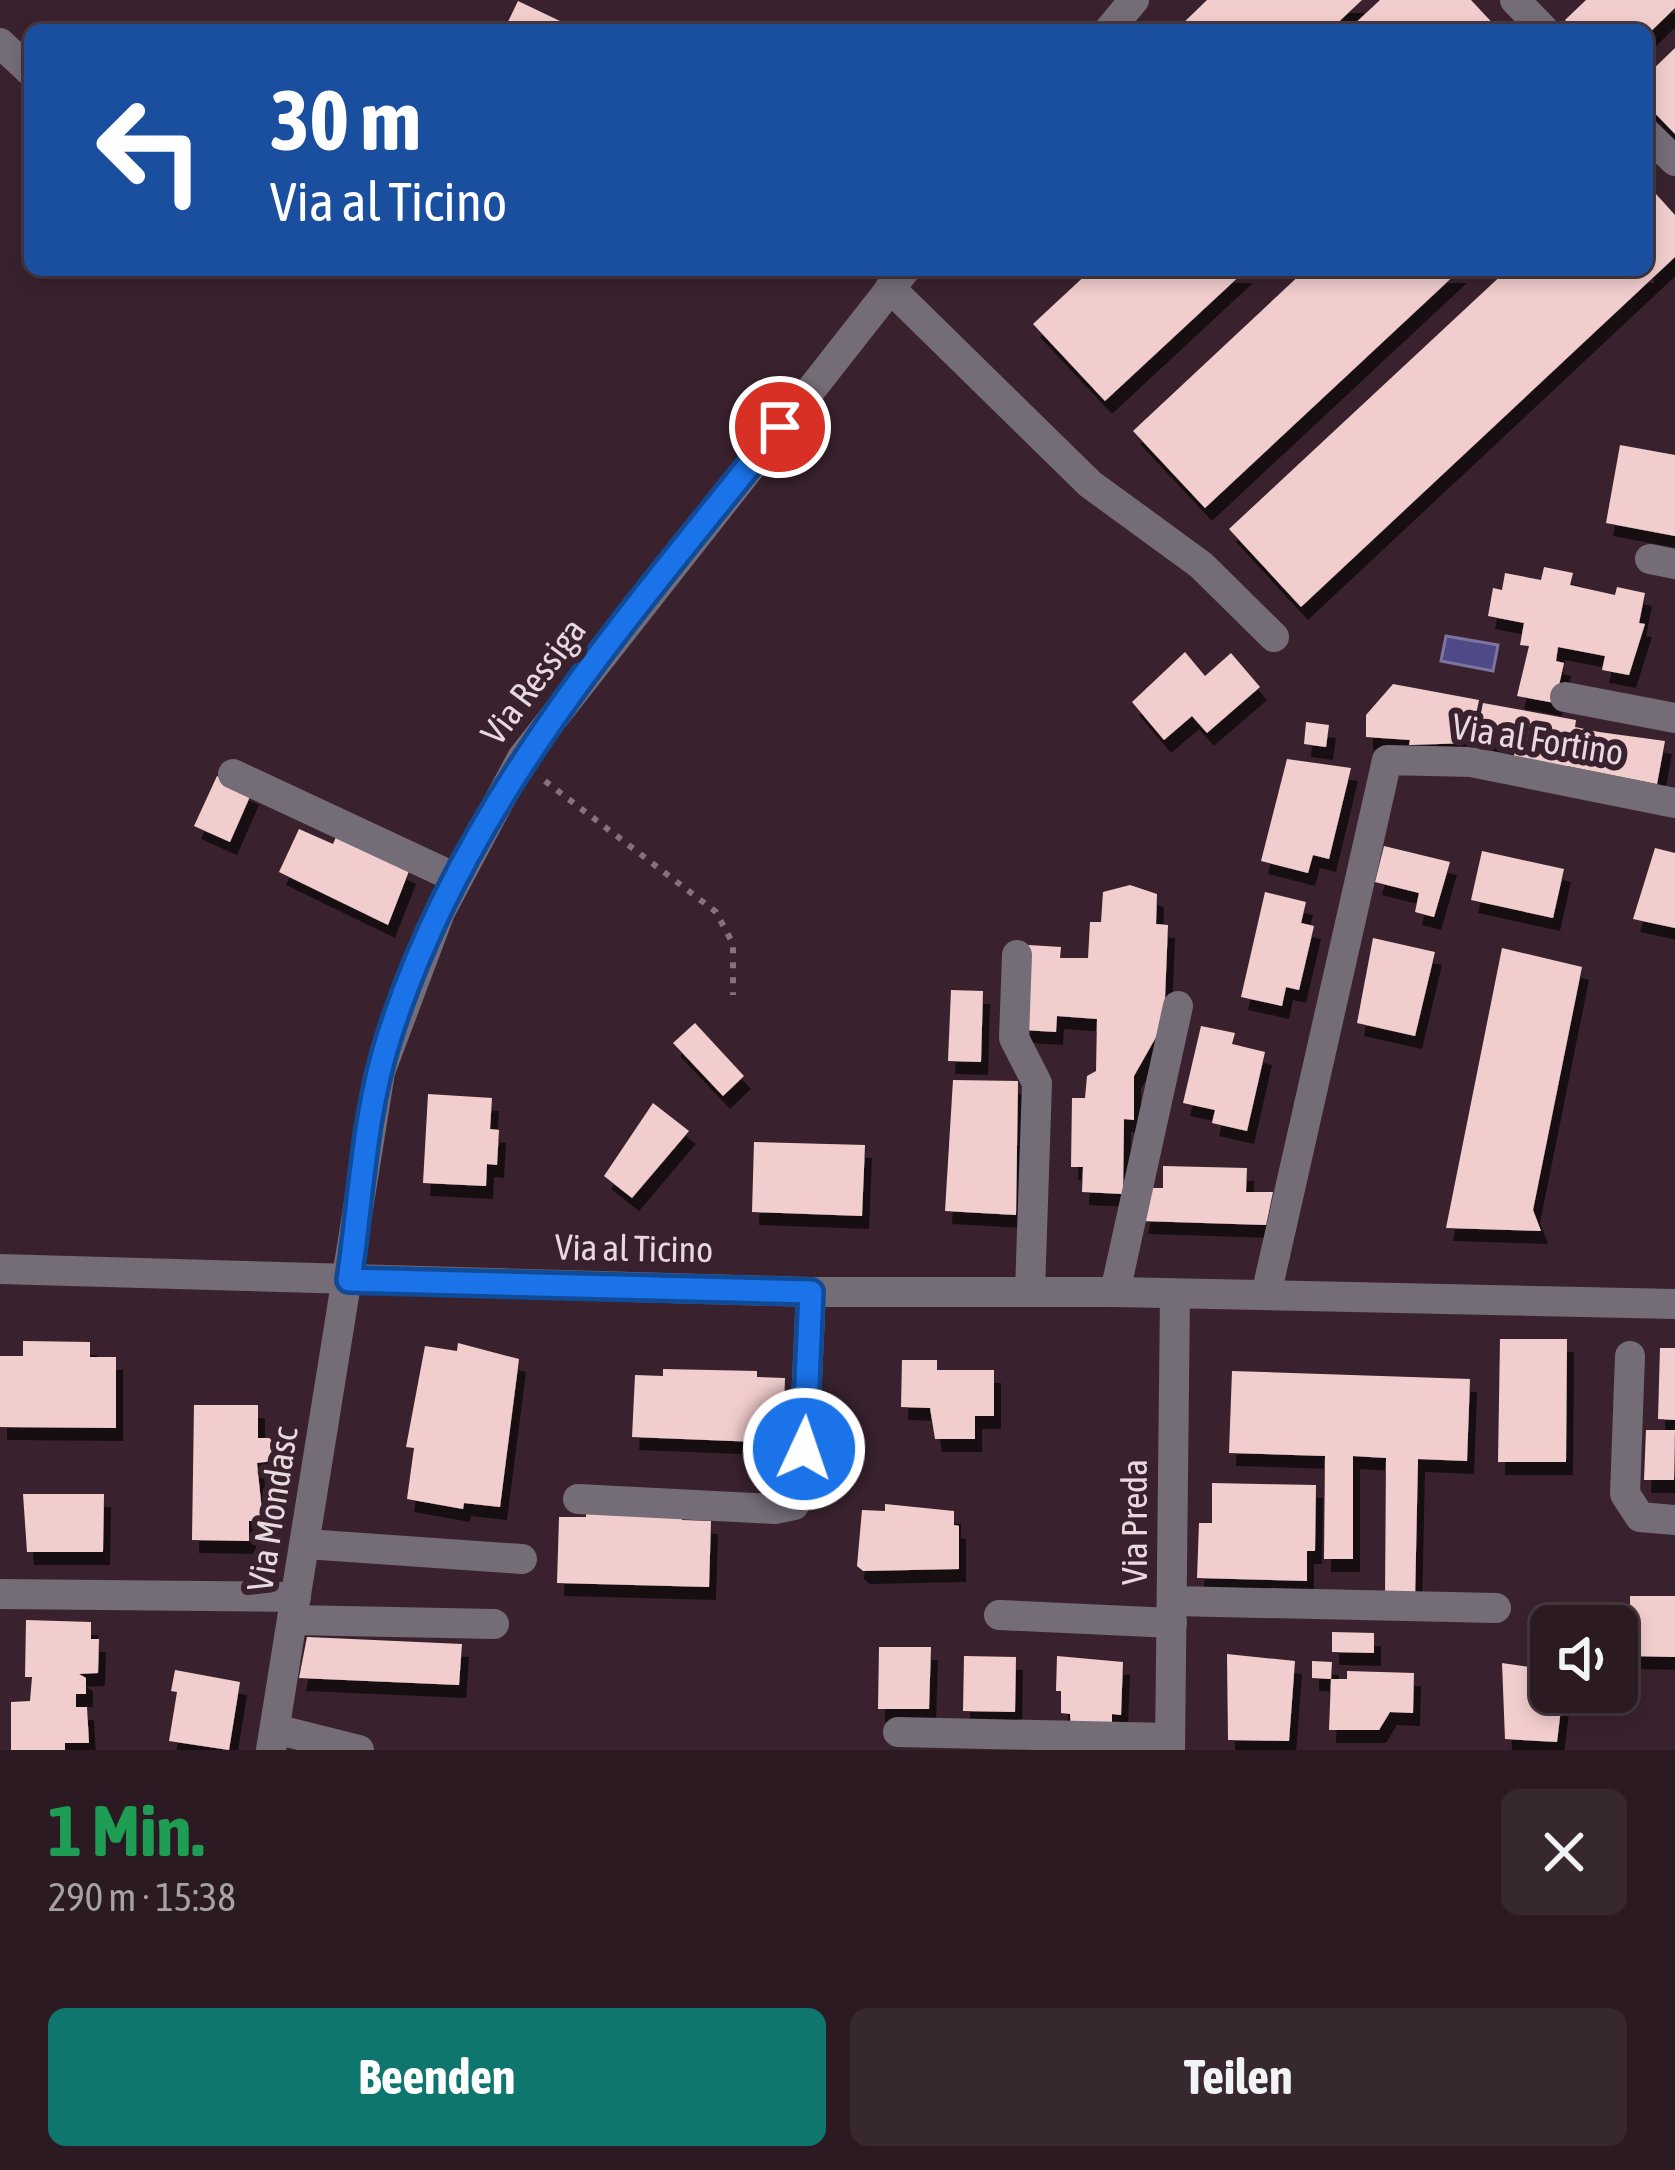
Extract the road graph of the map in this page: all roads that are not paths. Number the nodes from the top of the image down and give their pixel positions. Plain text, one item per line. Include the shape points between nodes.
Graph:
1 (1134, 0) edge
2 (1515, 0) edge
3 (1114, 24) edge
4 (1538, 24) edge
5 (0, 44) edge
6 (24, 66) edge
7 (1653, 140) edge
8 (1675, 160) edge
9 (897, 279) edge
10 (1274, 637) dead end
11 (1565, 697) dead end
12 (1675, 718) edge
13 (233, 774) dead end
14 (1675, 803) edge
15 (456, 878) junction
16 (1017, 955) dead end
17 (1178, 1006) dead end
18 (0, 1269) edge
19 (349, 1280) junction
20 (1030, 1291) junction
21 (811, 1292) junction
22 (1115, 1292) junction
23 (1174, 1294) junction
24 (1266, 1295) junction
25 (1675, 1304) edge
26 (1630, 1356) dead end
27 (578, 1499) dead end
28 (1675, 1520) edge
29 (306, 1544) junction
30 (522, 1559) dead end
31 (0, 1594) edge
32 (295, 1608) junction
33 (1496, 1608) dead end
34 (1172, 1612) junction
35 (999, 1615) dead end
36 (494, 1624) dead end
37 (898, 1732) dead end
38 (273, 1739) edge
39 (1170, 1744) edge
40 (359, 1750) edge

1 - 3 street
2 - 4 street
5 - 6 street
7 - 8 street
9 - 10 street via 1090,484 1202,566
9 - 15 street, Via Ressiga via 522,758
11 - 12 street
13 - 15 street
14 - 24 street, Via al Fortino via 1471,761 1387,760
15 - 19 street, Via Ressiga via 388,1037
16 - 20 street via 1014,1038 1036,1083
17 - 22 street
18 - 19 street, Via al Ticino
19 - 21 street, Via al Ticino
19 - 29 street, Via Mondasc
20 - 21 street, Via al Ticino
20 - 22 street, Via al Ticino
21 - 27 street via 802,1488 794,1505
22 - 23 street, Via al Ticino
23 - 24 street, Via al Ticino
23 - 34 street, Via Preda
24 - 25 street, Via al Ticino
26 - 28 street via 1625,1494 1640,1517
29 - 30 street
29 - 32 street, Via Mondasc
31 - 32 street
32 - 36 street
32 - 38 street, Via Mondasc
33 - 34 street
34 - 35 street
34 - 39 street, Via Preda
37 - 39 street
38 - 40 street

